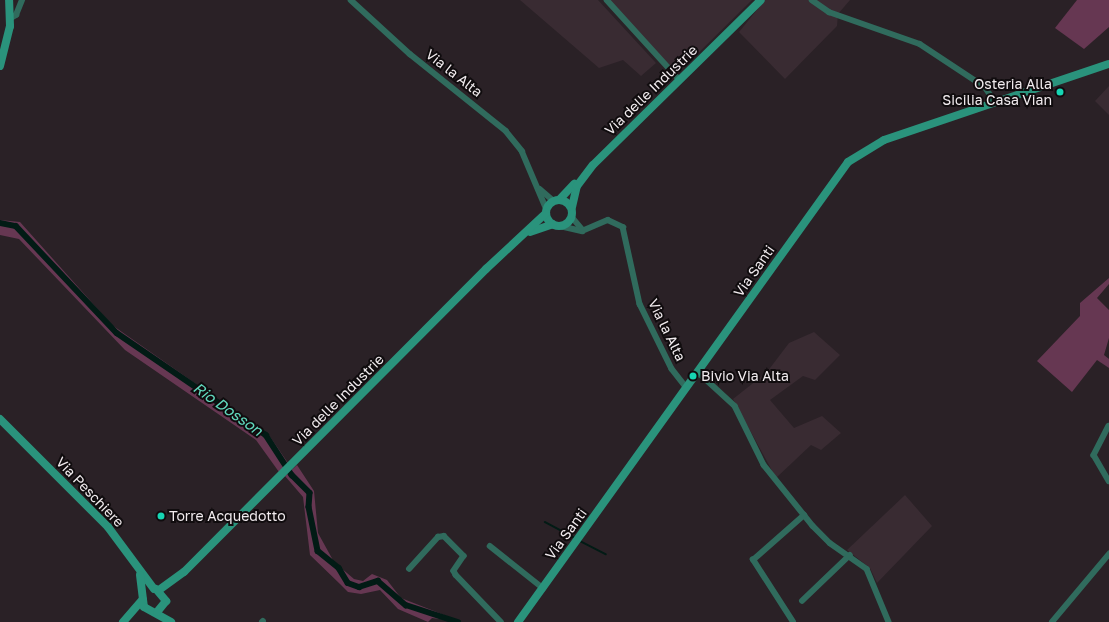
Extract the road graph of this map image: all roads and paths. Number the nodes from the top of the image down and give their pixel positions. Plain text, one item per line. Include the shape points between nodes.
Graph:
1 (9, 0) edge
2 (22, 0) edge
3 (351, 0) edge
4 (607, 0) edge
5 (755, 0) edge
6 (761, 0) edge
7 (812, 0) edge
8 (10, 18) junction
9 (1109, 64) edge
10 (0, 66) edge
11 (677, 77) junction
12 (994, 100) junction
13 (531, 173) junction
14 (557, 200) junction
15 (572, 207) junction
16 (546, 211) junction
17 (572, 217) junction
18 (557, 225) junction
19 (586, 230) junction
20 (510, 246) junction
21 (698, 372) junction
22 (687, 388) junction
23 (0, 419) edge
24 (1109, 426) edge
25 (1109, 481) edge
26 (804, 515) junction
27 (490, 546) dead end
28 (1109, 554) edge
29 (850, 555) junction
30 (138, 569) junction
31 (409, 569) dead end
32 (184, 572) junction
33 (543, 588) junction
34 (156, 590) junction
35 (144, 597) junction
36 (165, 601) junction
37 (802, 601) dead end
38 (153, 612) junction
39 (124, 622) edge
40 (172, 622) edge
41 (501, 622) edge
42 (518, 622) edge
43 (793, 622) edge
44 (889, 622) edge
45 (1052, 622) edge

1 - 8 street
2 - 8 street via 16,15
3 - 13 street, Via la Alta via 410,54 506,131 522,151
4 - 11 street
5 - 11 street, Via delle Industrie
6 - 15 street, Via delle Industrie via 593,165 577,186
7 - 12 street via 829,12 920,44 985,87
8 - 10 street
9 - 12 street, Via Santi
11 - 14 street, Via delle Industrie via 596,155
12 - 21 street, Via Santi via 884,140 848,162
13 - 14 street via 542,194
13 - 16 street
14 - 15 street
14 - 16 street, Via delle Industrie
15 - 17 street, Via delle Industrie
16 - 18 street
16 - 20 street, Via delle Industrie
17 - 18 street, Via delle Industrie
17 - 19 street via 577,226
18 - 19 street
18 - 20 street, Via delle Industrie via 530,232
19 - 22 street, Via la Alta via 608,220 626,232 633,284 640,304 672,369
20 - 32 street, Via delle Industrie
21 - 22 street, Via Santi
21 - 26 street via 735,406 764,464
22 - 33 street, Via Santi
23 - 30 street, Via Peschiere via 108,527
24 - 25 street via 1094,455
26 - 29 street via 830,543
26 - 43 street via 753,560
27 - 33 street
28 - 45 street
29 - 37 street
29 - 44 street via 870,572
30 - 34 street, Via Peschiere
30 - 35 street
31 - 41 street via 444,536 464,556 454,571 456,575
32 - 34 street, Via delle Industrie
32 - 36 street, Via delle Industrie
33 - 42 street, Via Santi
34 - 35 street, Via delle Industrie
34 - 36 street, Via Peschiere
35 - 38 street
35 - 39 street
36 - 38 street, Via delle Industrie
36 - 40 street
38 - 39 street
38 - 40 street

